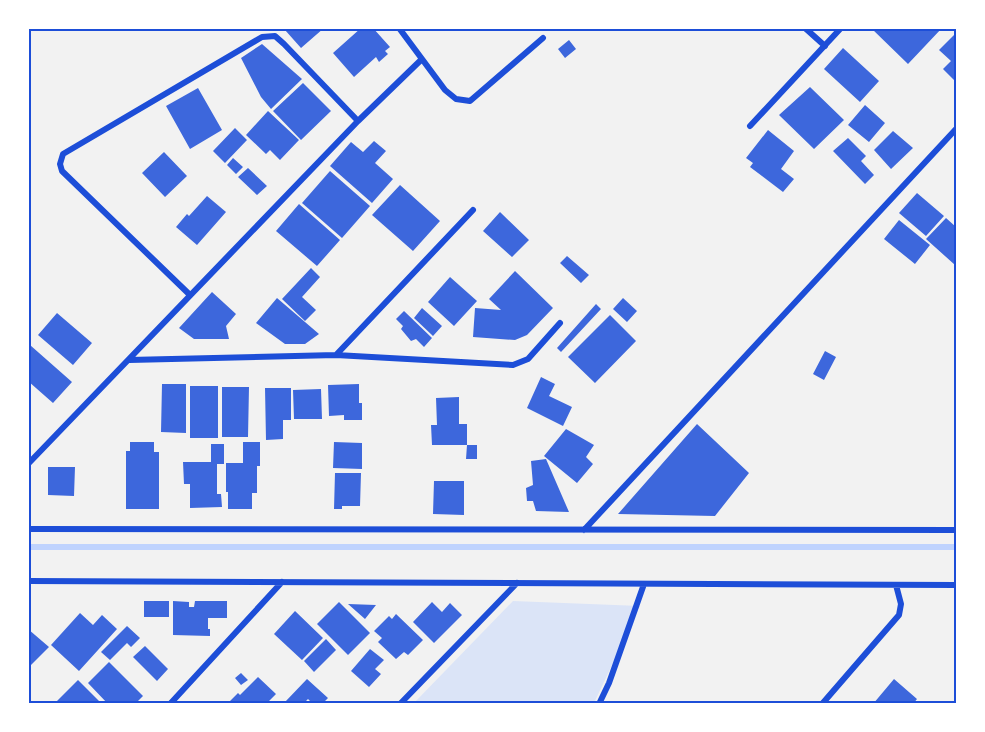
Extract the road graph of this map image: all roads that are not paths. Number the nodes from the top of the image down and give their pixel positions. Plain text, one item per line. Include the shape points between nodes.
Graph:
1 (399, 28) edge
2 (806, 28) edge
3 (841, 28) edge
4 (543, 38) dead end
5 (825, 46) junction
6 (422, 59) junction
7 (358, 121) junction
8 (750, 126) dead end
9 (957, 129) edge
10 (473, 210) dead end
11 (190, 295) junction
12 (560, 323) dead end
13 (336, 355) junction
14 (129, 360) junction
15 (28, 464) edge
16 (28, 529) edge
17 (584, 530) junction
18 (957, 530) edge
19 (28, 581) edge
20 (282, 582) junction
21 (518, 583) junction
22 (644, 584) junction
23 (896, 585) junction
24 (957, 585) edge
25 (170, 704) edge
26 (400, 704) edge
27 (599, 704) edge
28 (822, 704) edge

1 - 6 street
2 - 5 street
3 - 5 street
4 - 6 street via 470,101 456,99 445,90
5 - 8 street
6 - 7 street
7 - 11 street
7 - 11 street via 275,36 262,37 63,154 62,171
9 - 17 street
10 - 13 street
11 - 14 street
12 - 13 street via 528,359 513,365
13 - 14 street
14 - 15 street
16 - 17 street
17 - 18 street
19 - 20 street
20 - 21 street
20 - 25 street
21 - 22 street
21 - 26 street
22 - 23 street
22 - 27 street
23 - 24 street
23 - 28 street via 901,604 899,615

